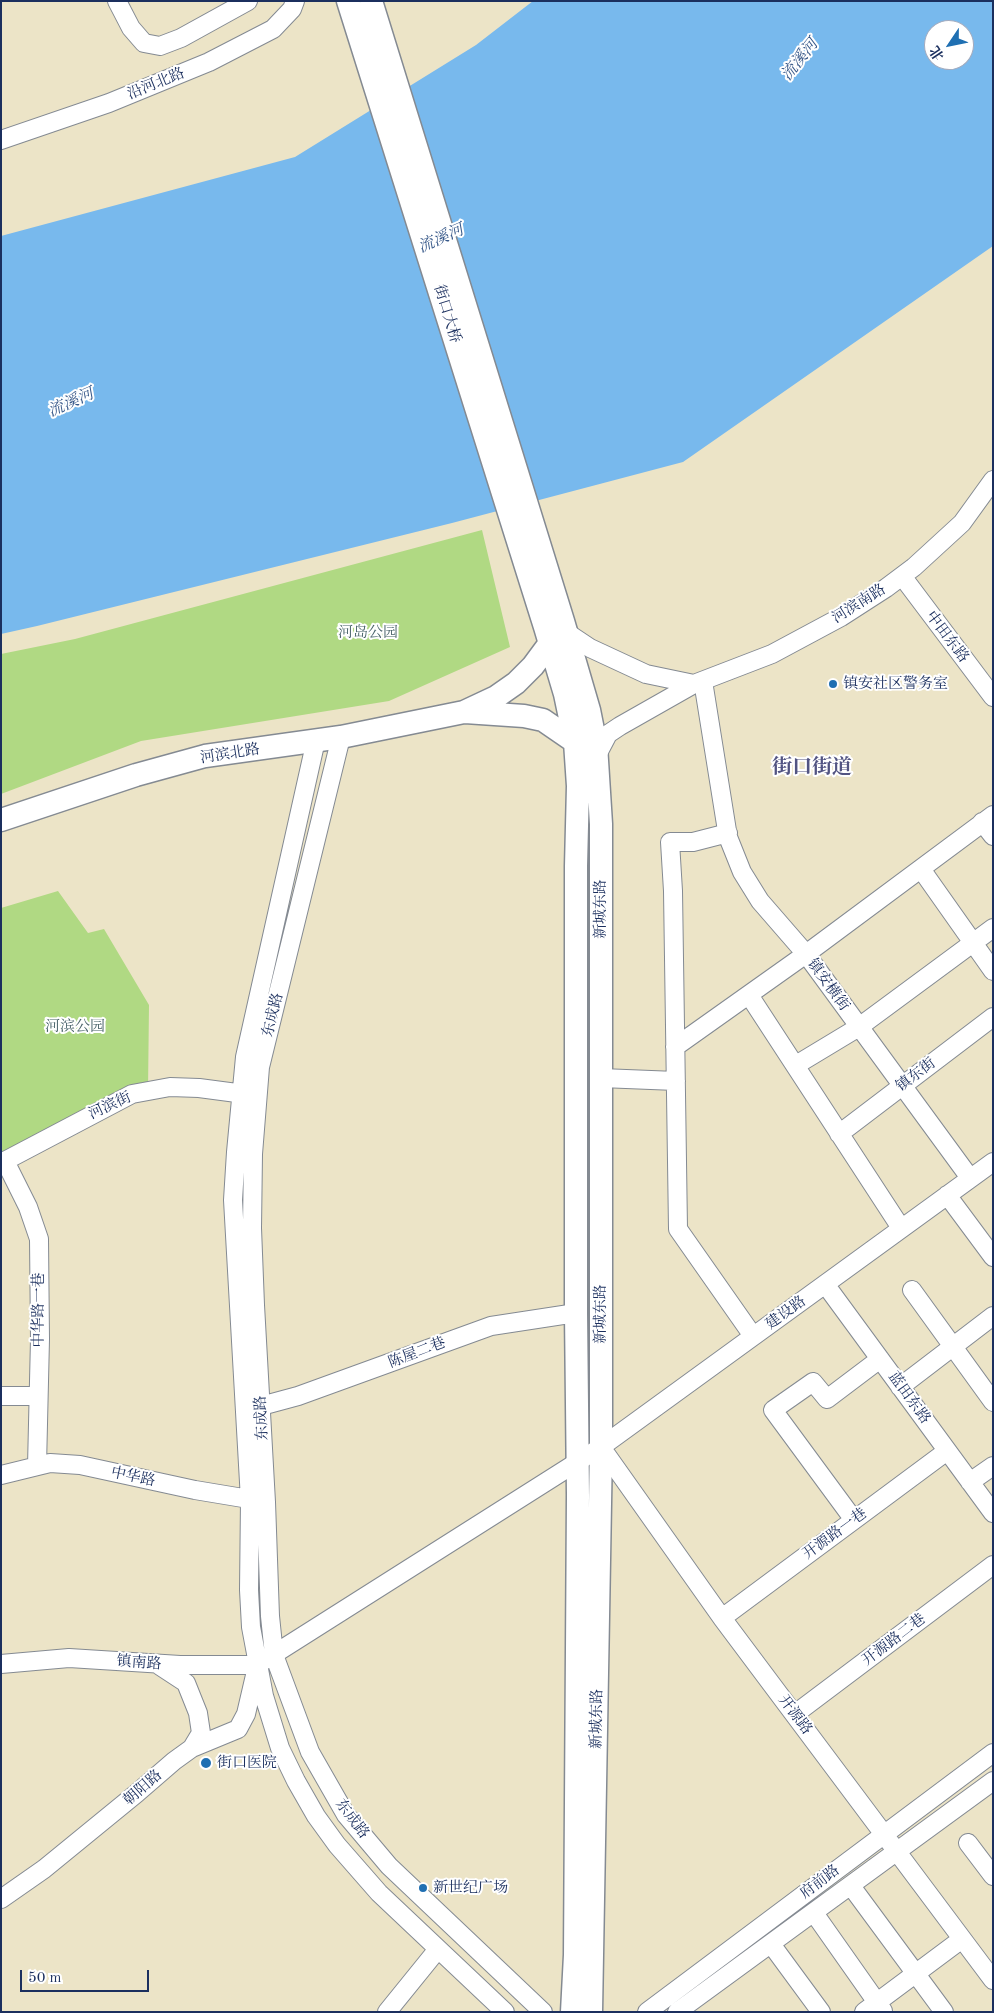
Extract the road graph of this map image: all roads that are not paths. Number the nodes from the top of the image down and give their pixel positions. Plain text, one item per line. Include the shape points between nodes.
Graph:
1 (116, 1) edge
2 (248, 1) edge
3 (295, 1) edge
4 (348, 1) edge
5 (371, 1) edge
6 (1, 140) edge
7 (993, 480) edge
8 (902, 576) junction
9 (556, 630) junction
10 (698, 682) junction
11 (993, 697) edge
12 (464, 712) junction
13 (341, 737) junction
14 (316, 740) junction
15 (575, 742) junction
16 (597, 754) junction
17 (1, 820) edge
18 (989, 825) edge
19 (728, 833) junction
20 (921, 869) junction
21 (993, 928) edge
22 (973, 942) junction
23 (806, 954) junction
24 (993, 971) edge
25 (749, 995) junction
26 (993, 1017) edge
27 (859, 1027) junction
28 (675, 1047) junction
29 (796, 1065) junction
30 (601, 1078) junction
31 (676, 1081) junction
32 (902, 1086) junction
33 (250, 1095) junction
34 (839, 1134) junction
35 (3, 1162) edge
36 (993, 1162) edge
37 (970, 1178) junction
38 (947, 1195) junction
39 (902, 1228) junction
40 (993, 1257) edge
41 (825, 1284) junction
42 (912, 1290) dead end
43 (576, 1313) junction
44 (993, 1316) edge
45 (753, 1336) junction
46 (953, 1346) junction
47 (880, 1359) junction
48 (900, 1387) junction
49 (1, 1396) edge
50 (38, 1396) junction
51 (993, 1402) edge
52 (261, 1406) junction
53 (601, 1447) junction
54 (947, 1451) junction
55 (577, 1461) junction
56 (37, 1466) junction
57 (993, 1466) edge
58 (1, 1475) edge
59 (970, 1482) junction
60 (258, 1501) junction
61 (993, 1513) edge
62 (854, 1520) junction
63 (993, 1565) edge
64 (722, 1618) junction
65 (274, 1654) junction
66 (1, 1664) edge
67 (156, 1664) junction
68 (257, 1665) junction
69 (795, 1714) junction
70 (192, 1748) junction
71 (993, 1753) edge
72 (993, 1781) edge
73 (883, 1835) junction
74 (968, 1843) dead end
75 (896, 1853) junction
76 (993, 1876) edge
77 (851, 1886) junction
78 (1, 1899) edge
79 (814, 1913) junction
80 (962, 1939) junction
81 (771, 1944) junction
82 (438, 1949) junction
83 (989, 1968) edge
84 (916, 1974) junction
85 (875, 2009) edge
86 (387, 2012) edge
87 (505, 2012) edge
88 (543, 2012) edge
89 (572, 2012) edge
90 (591, 2012) edge
91 (647, 2012) edge
92 (677, 2012) edge
93 (821, 2012) edge
94 (944, 2012) edge

1 - 2 street via 144,43 160,46
3 - 6 street, 沿河北路 via 292,9 273,29 210,62 110,102
4 - 9 main road, 街口大桥
5 - 9 main road, 街口大桥
7 - 8 street, 河滨南路 via 962,523
8 - 10 street, 河滨南路 via 841,617 772,654
8 - 11 street, 中田东路
9 - 10 street via 646,674
9 - 12 main road, 河滨北路 via 533,666 516,683
9 - 15 main road, 新城东路
9 - 16 main road, 新城东路 via 589,710
10 - 16 street, 河滨南路 via 608,734
10 - 19 street
12 - 13 main road, 河滨北路
12 - 15 main road, 河滨北路 via 543,720
13 - 14 main road, 河滨北路
13 - 33 street, 东成路 via 260,1067
14 - 17 main road, 河滨北路 via 205,756 136,775
14 - 33 street, 东成路 via 245,1057
15 - 43 main road, 新城东路 via 578,786
16 - 30 main road, 新城东路 via 601,824
18 - 20 street, 镇安横街
19 - 23 street via 742,872 760,901
19 - 28 street via 693,842 670,842
20 - 22 street
20 - 23 street, 镇安横街
21 - 22 street
22 - 24 street
22 - 27 street
23 - 25 street
23 - 27 street, 镇安横街
25 - 28 street
25 - 29 street
26 - 32 street, 镇东街
27 - 29 street
27 - 32 street, 镇安横街
28 - 31 street
29 - 34 street
30 - 31 street
30 - 53 main road, 新城东路
31 - 45 street via 678,1229
32 - 34 street, 镇东街
32 - 37 street, 镇安横街
33 - 35 street, 河滨街 via 170,1087 132,1094
33 - 52 street, 东成路 via 252,1228
33 - 60 street, 东成路 via 233,1200
34 - 39 street
35 - 50 street, 中华路一巷 via 28,1207 39,1239
36 - 37 street, 建设路
37 - 38 street, 建设路
38 - 39 street, 建设路
38 - 40 street
39 - 41 street, 建设路
41 - 45 street, 建设路
41 - 47 street, 蓝田东路
42 - 46 street
43 - 52 street, 陈屋二巷 via 492,1326 298,1396
43 - 55 main road, 新城东路
44 - 46 street
45 - 53 street, 建设路
46 - 48 street
46 - 51 street
47 - 48 street, 蓝田东路
47 - 62 street via 827,1399 813,1382 773,1410
48 - 54 street, 蓝田东路
49 - 50 street
50 - 56 street, 中华路一巷
52 - 60 street, 东成路
53 - 55 street, 建设路
53 - 64 street, 开源路
53 - 90 main road, 新城东路
54 - 59 street, 蓝田东路
54 - 62 street, 开源路一巷
55 - 65 street, 建设路
55 - 89 main road, 新城东路
56 - 58 street, 中华路
56 - 60 street, 中华路 via 50,1463 80,1465
57 - 59 street
59 - 61 street, 蓝田东路
60 - 65 street, 东成路
60 - 68 street, 东成路 via 249,1590
62 - 64 street, 开源路一巷
63 - 69 street, 开源路二巷
64 - 69 street, 开源路
65 - 68 street
65 - 88 street, 东成路 via 310,1752 346,1815 389,1866
66 - 67 street, 镇南路 via 69,1658
67 - 68 street, 镇南路
67 - 70 street via 186,1683 198,1712 201,1733
68 - 70 street, 朝阳路 via 246,1714 238,1729
68 - 82 street, 东成路 via 280,1748 316,1816 358,1870
69 - 73 street, 开源路
70 - 78 street, 朝阳路 via 44,1869
71 - 73 street, 府前路
72 - 75 street, 府前路
73 - 75 street, 开源路
73 - 91 street, 府前路
74 - 76 street
75 - 77 street, 府前路
75 - 80 street, 开源路
77 - 79 street, 府前路
77 - 84 street
79 - 81 street, 府前路
79 - 85 street
80 - 83 street, 开源路
80 - 84 street
81 - 92 street, 府前路
81 - 93 street
82 - 86 street
82 - 87 street, 东成路
84 - 85 street
84 - 94 street

